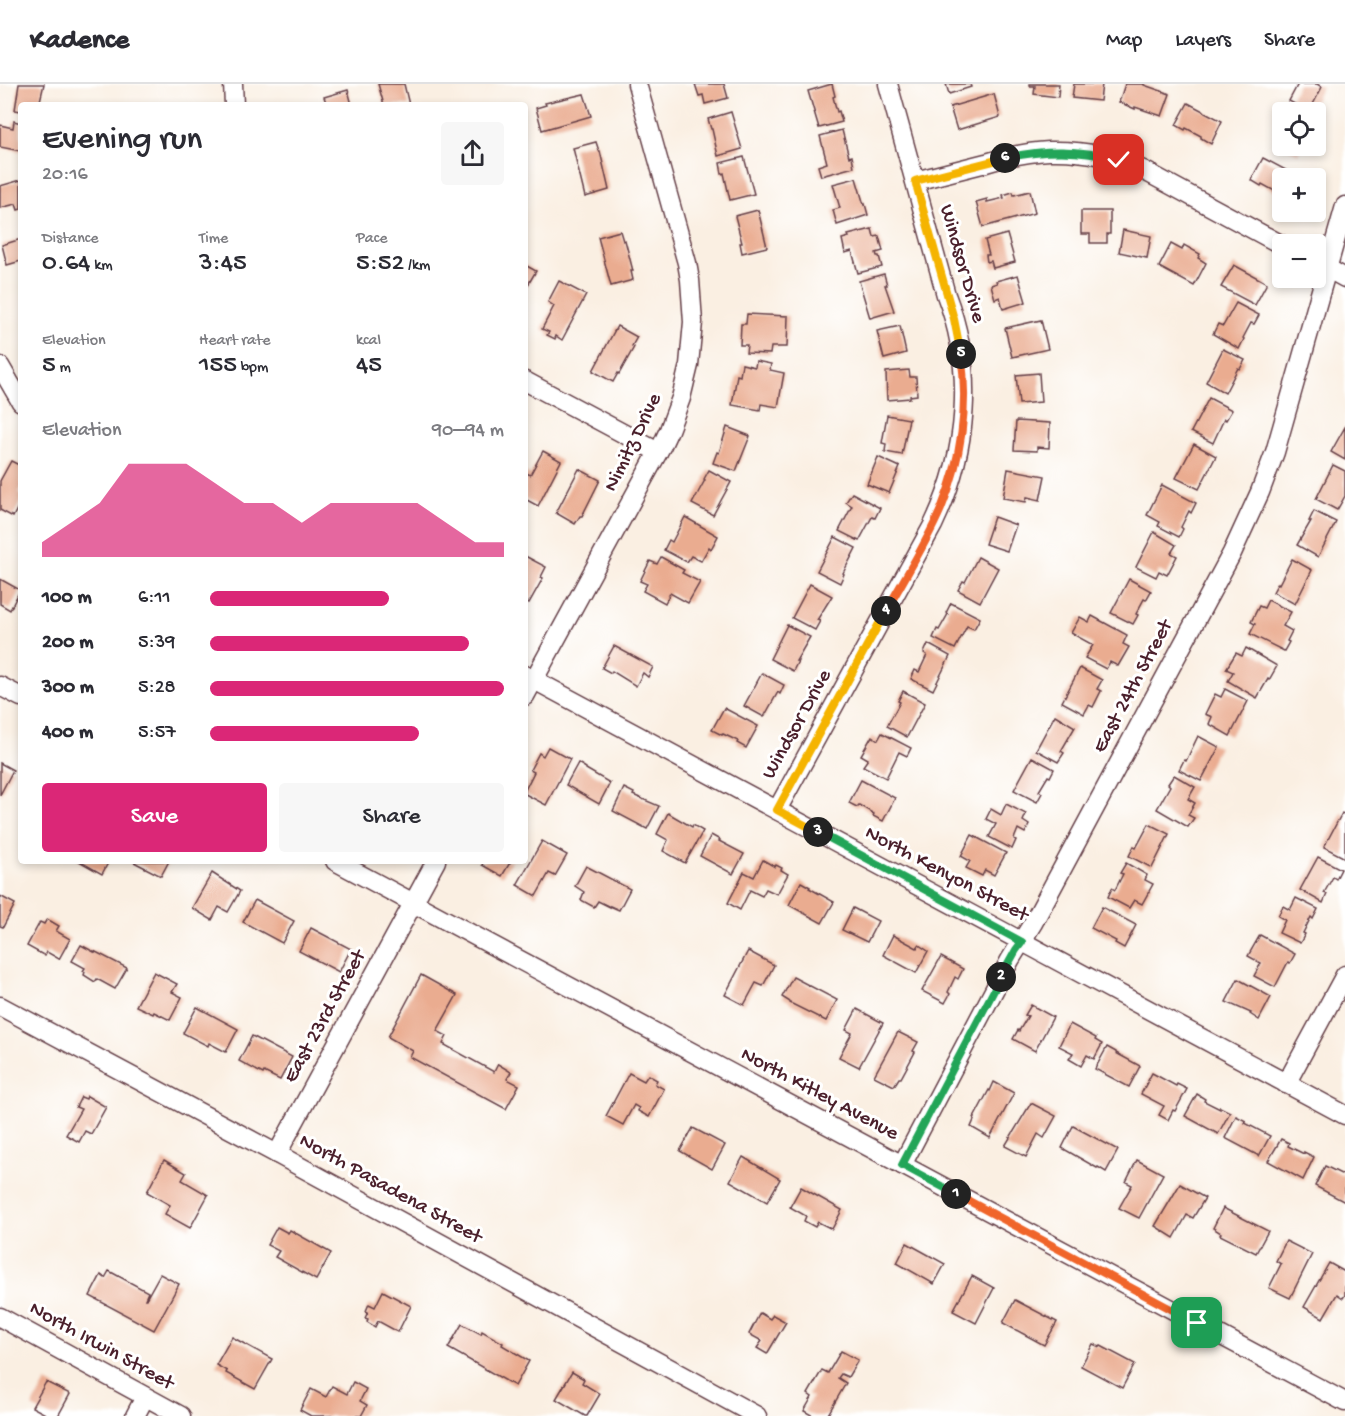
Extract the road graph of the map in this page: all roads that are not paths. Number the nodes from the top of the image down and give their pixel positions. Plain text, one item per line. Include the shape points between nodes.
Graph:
1 (233, 84) edge
2 (637, 84) edge
3 (888, 84) edge
4 (234, 102) edge
5 (915, 181) junction
6 (1345, 206) edge
7 (1272, 240) edge
8 (1326, 256) edge
9 (1326, 268) edge
10 (1345, 278) edge
11 (1316, 288) edge
12 (0, 366) edge
13 (528, 383) edge
14 (0, 394) edge
15 (18, 399) edge
16 (18, 403) edge
17 (658, 452) junction
18 (528, 684) edge
19 (0, 686) edge
20 (18, 695) edge
21 (777, 810) junction
22 (341, 864) edge
23 (434, 864) edge
24 (414, 902) junction
25 (1022, 942) junction
26 (1345, 975) edge
27 (0, 1005) edge
28 (1286, 1084) junction
29 (1345, 1115) edge
30 (277, 1154) junction
31 (902, 1165) junction
32 (0, 1317) edge
33 (145, 1397) junction
34 (1345, 1402) edge
35 (135, 1416) edge
36 (181, 1416) edge
37 (757, 1416) edge

1 - 4 street
2 - 17 street, Nimitz Drive via 685,255 693,314 688,373
3 - 5 street, Windsor Drive
5 - 7 street via 1033,153 1093,154 1152,174
5 - 21 street, Windsor Drive via 961,352 964,410 959,452 933,525
6 - 8 street, East 24th Street
9 - 10 street
11 - 25 street, East 24th Street via 1275,452 1247,523
12 - 15 street
13 - 17 street
14 - 16 street
17 - 18 street, Nimitz Drive
18 - 21 street, North Kenyon Street
19 - 20 street
21 - 25 street, North Kenyon Street
22 - 24 street, North Kitley Avenue
23 - 24 street
24 - 30 street, East 23rd Street
24 - 31 street, North Kitley Avenue
25 - 28 street, North Kenyon Street
25 - 31 street, East 24th Street
26 - 28 street
27 - 30 street, North Pasadena Street
28 - 29 street, North Kenyon Street
30 - 37 street, North Pasadena Street
31 - 34 street, North Kitley Avenue
32 - 33 street, North Irwin Street
33 - 35 street
33 - 36 street, North Irwin Street

